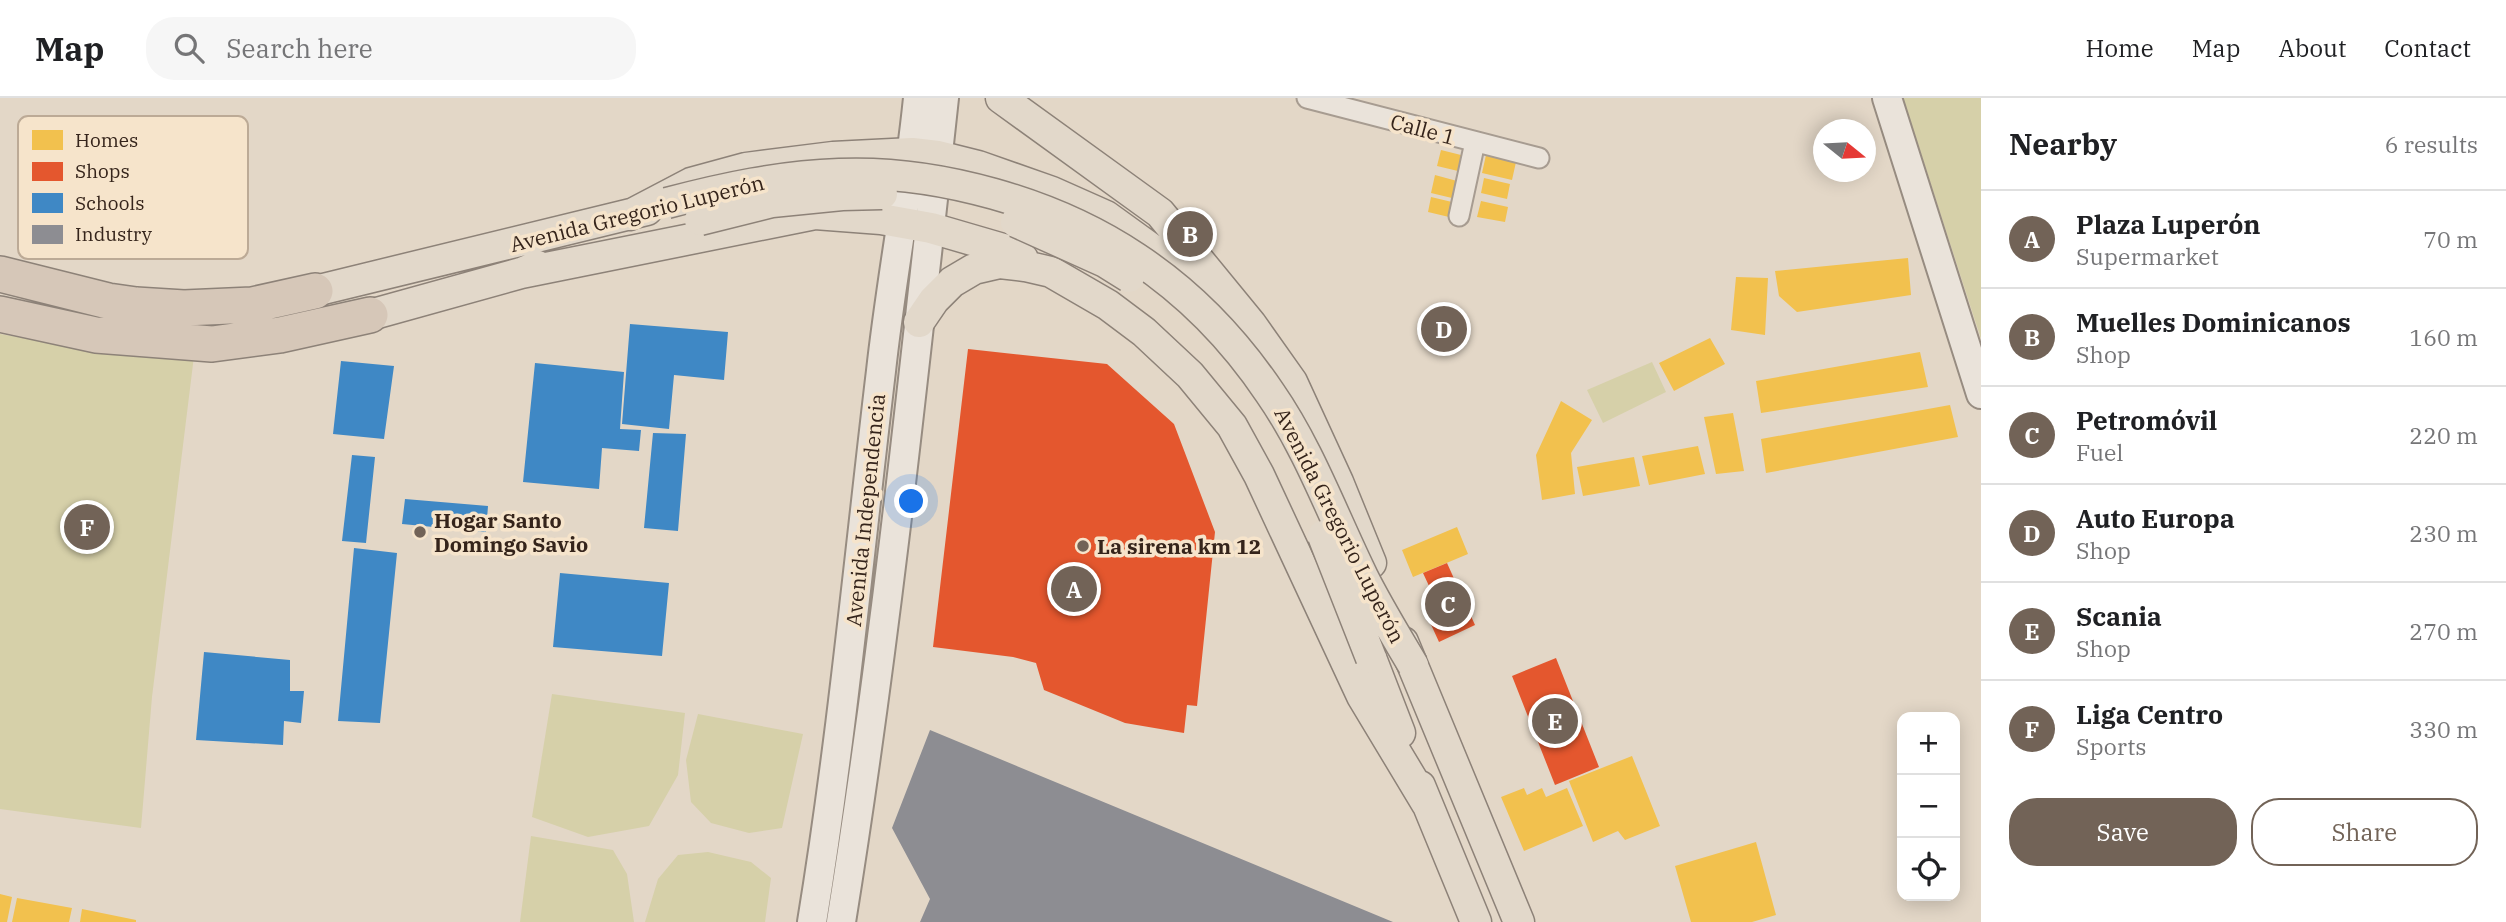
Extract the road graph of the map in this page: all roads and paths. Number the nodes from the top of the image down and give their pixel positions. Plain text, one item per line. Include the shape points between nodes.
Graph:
1 (918, 98) edge
2 (944, 98) edge
3 (1001, 98) edge
4 (1307, 98) edge
5 (1887, 98) edge
6 (1475, 142) junction
7 (925, 155) junction
8 (1539, 158) dead end
9 (630, 215) junction
10 (1458, 216) dead end
11 (916, 226) junction
12 (0, 261) edge
13 (1051, 272) junction
14 (521, 273) junction
15 (0, 274) edge
16 (315, 291) junction
17 (0, 300) edge
18 (104, 310) junction
19 (0, 314) edge
20 (370, 314) junction
21 (919, 322) junction
22 (1251, 324) junction
23 (1981, 394) edge
24 (1413, 665) junction
25 (1427, 804) junction
26 (812, 922) edge
27 (841, 922) edge
28 (1476, 922) edge
29 (1519, 922) edge

1 - 7 main road, Avenida Independencia
2 - 7 main road, Avenida Independencia
3 - 22 main road via 1160,212
4 - 6 street, Calle 1
5 - 23 main road
6 - 8 street, Calle 1
6 - 10 street
7 - 9 main road via 833,157 746,168 691,183
7 - 11 main road, Avenida Independencia
7 - 22 main road via 978,166 1106,216 1182,268
9 - 16 main road, Avenida Gregorio Luperón
9 - 24 main road, Avenida Gregorio Luperón, bridge via 729,187 781,178 885,175 961,186 1004,198 1102,237 1204,313 1270,392 1293,428 1364,579
11 - 13 main road via 1003,249
11 - 14 main road via 815,214
11 - 21 main road, Avenida Independencia
11 - 26 main road, Avenida Independencia via 888,310 847,673
12 - 16 highway via 68,277 171,292
13 - 21 main road via 1000,263 974,269 952,282
13 - 25 main road via 1144,332 1190,375 1233,426 1362,696
14 - 20 main road, Avenida Gregorio Luperón
14 - 25 main road, Avenida Gregorio Luperón, bridge via 578,249 772,202 882,194 990,213 1105,262 1166,305 1211,346 1278,440 1330,551
15 - 18 highway
16 - 18 highway via 252,305 136,305
17 - 18 highway via 39,309
18 - 20 highway via 131,325 234,330
19 - 20 highway via 96,335 212,344 280,335
21 - 27 main road, Avenida Independencia via 864,773
22 - 24 main road via 1292,382
24 - 29 main road, Avenida Gregorio Luperón
25 - 28 main road, Avenida Gregorio Luperón

